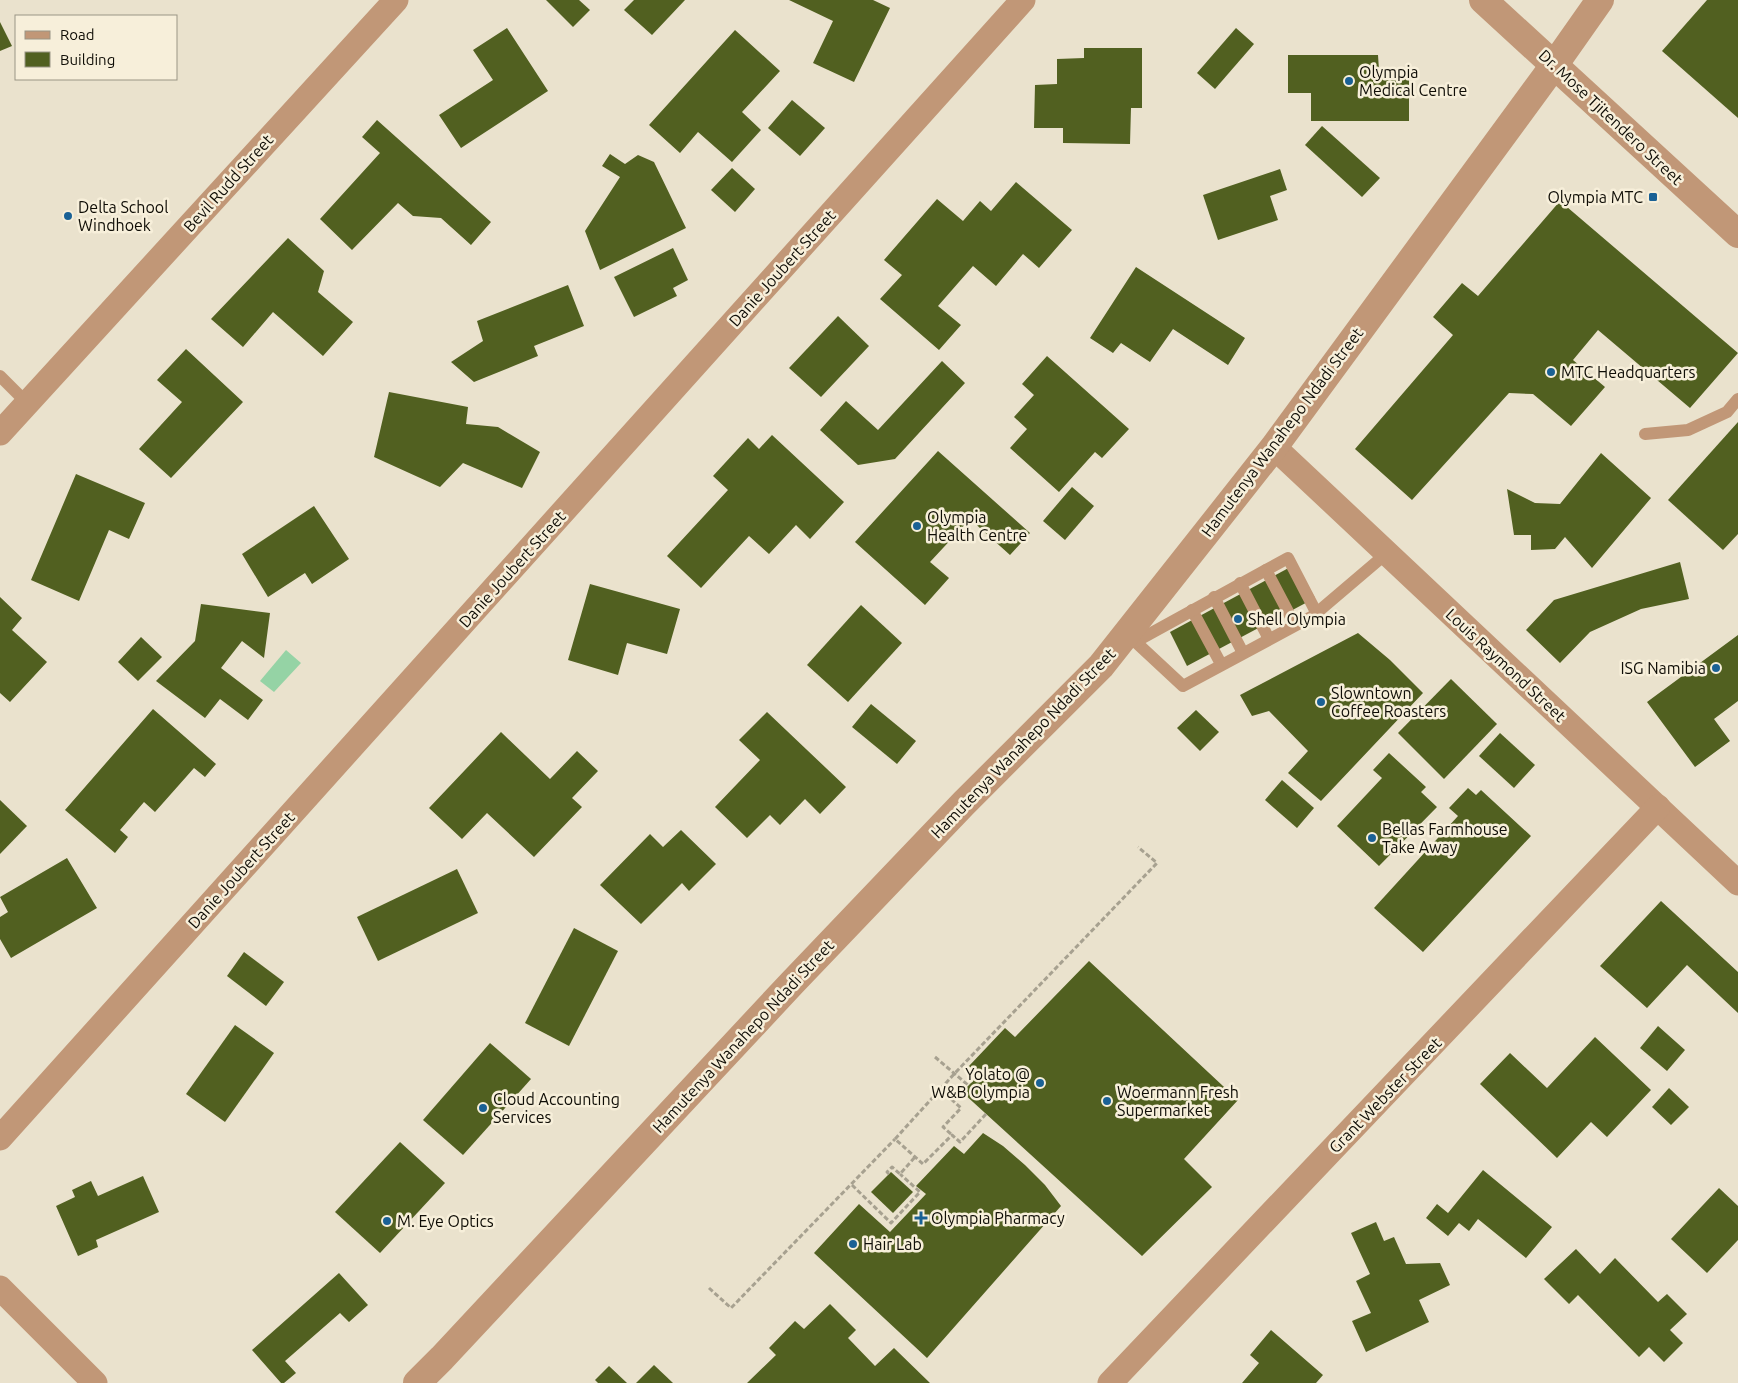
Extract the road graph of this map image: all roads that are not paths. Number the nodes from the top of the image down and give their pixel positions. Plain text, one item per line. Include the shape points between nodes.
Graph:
1 (396, 0) edge
2 (1023, 0) edge
3 (1483, 0) edge
4 (1600, 0) edge
5 (1554, 64) junction
6 (1738, 234) edge
7 (0, 376) edge
8 (1738, 399) edge
9 (27, 403) junction
10 (0, 433) edge
11 (1645, 434) dead end
12 (1274, 447) junction
13 (1387, 553) junction
14 (1266, 570) junction
15 (1240, 583) junction
16 (1214, 597) junction
17 (1192, 610) junction
18 (1316, 612) junction
19 (1295, 625) junction
20 (1131, 637) junction
21 (1269, 639) junction
22 (1243, 653) junction
23 (1221, 664) junction
24 (1658, 807) junction
25 (1738, 883) edge
26 (0, 1138) edge
27 (0, 1288) edge
28 (95, 1383) edge
29 (417, 1383) edge
30 (1110, 1383) edge

1 - 9 street, Bevil Rudd Street
2 - 26 street, Danie Joubert Street
3 - 5 street, Dr. Mose Tjitendero Street
4 - 5 street, Hamutenya Wanahepo Ndadi Street
5 - 6 street, Dr. Mose Tjitendero Street
5 - 12 street, Hamutenya Wanahepo Ndadi Street
7 - 9 lane
8 - 11 lane via 1727,412 1688,430
9 - 10 street, Bevil Rudd Street
12 - 13 street, Louis Raymond Street
12 - 20 street, Hamutenya Wanahepo Ndadi Street
13 - 18 lane
13 - 24 street, Louis Raymond Street
14 - 15 lane
14 - 18 lane via 1288,558
14 - 19 lane
15 - 16 lane
15 - 21 lane
16 - 17 lane
16 - 22 lane
17 - 20 lane
17 - 23 lane
18 - 19 lane
19 - 21 lane
20 - 23 lane via 1183,686
20 - 29 street, Hamutenya Wanahepo Ndadi Street via 964,803
21 - 22 lane
22 - 23 lane
24 - 25 street, Louis Raymond Street
24 - 30 street, Grant Webster Street
27 - 28 street

